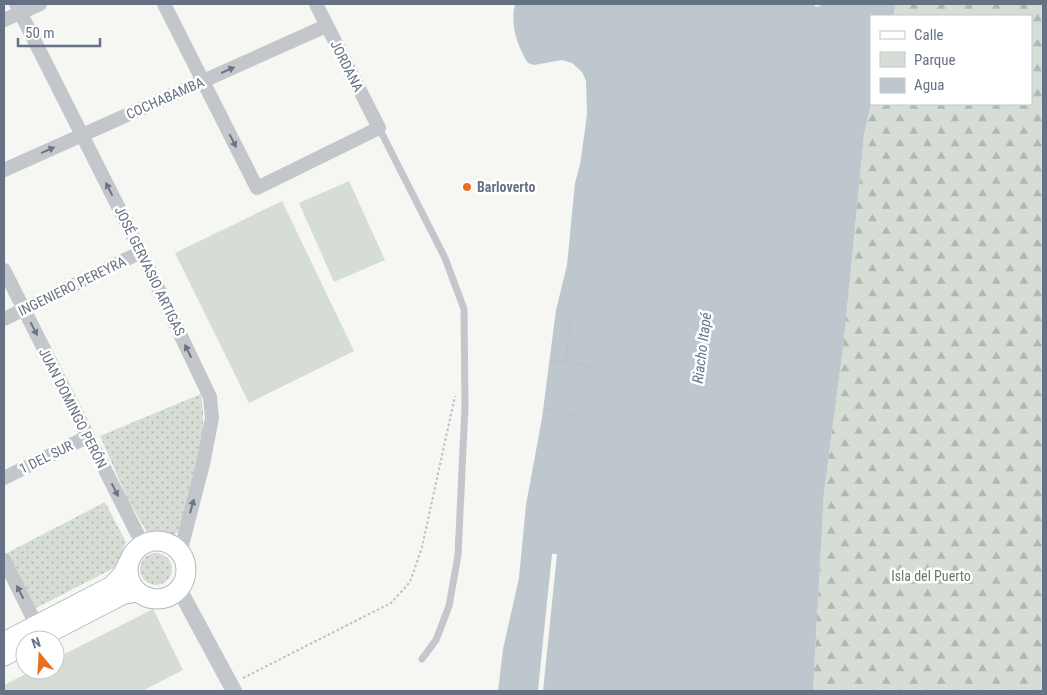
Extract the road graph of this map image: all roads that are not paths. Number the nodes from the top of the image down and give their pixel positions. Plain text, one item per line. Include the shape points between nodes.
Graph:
1 (40, 4) edge
2 (164, 4) edge
3 (316, 4) edge
4 (18, 8) edge
5 (4, 20) edge
6 (326, 26) junction
7 (203, 81) junction
8 (379, 128) junction
9 (82, 135) junction
10 (4, 170) edge
11 (141, 252) junction
12 (4, 270) edge
13 (24, 310) junction
14 (4, 319) edge
15 (87, 437) junction
16 (4, 478) edge
17 (143, 545) junction
18 (180, 553) junction
19 (4, 560) edge
20 (128, 563) junction
21 (137, 592) junction
22 (175, 592) junction
23 (35, 630) edge
24 (39, 630) edge
25 (41, 630) edge
26 (422, 659) dead end
27 (230, 689) edge

1 - 4 street
2 - 7 street
3 - 6 street, JORDANA
4 - 5 street
4 - 9 street, JOSÉ GERVASIO ARTIGAS
7 -> 6 street, COCHABAMBA
6 - 8 street, JORDANA
7 -> 8 street via 257,188
7 - 9 street, COCHABAMBA
8 - 26 lane via 445,258 464,309 466,407 458,555 449,606 436,640
10 -> 9 street, COCHABAMBA
11 -> 9 street, JOSÉ GERVASIO ARTIGAS
11 - 13 street, INGENIERO PEREYRA
18 -> 11 street, JOSÉ GERVASIO ARTIGAS via 212,418 210,397
12 - 13 street, JUAN DOMINGO PERÓN
13 - 14 street, INGENIERO PEREYRA
13 -> 15 street, JUAN DOMINGO PERÓN
15 - 16 street, 1 DEL SUR
15 -> 17 street, JUAN DOMINGO PERÓN
17 - 18 main road via 159,541
17 - 20 main road via 136,549
18 - 22 main road via 186,571 184,581
23 -> 19 street
20 - 21 main road via 129,579
20 - 24 main road via 124,574 112,586
21 - 22 main road via 154,599 163,599
21 - 25 main road via 124,594
22 - 27 street

